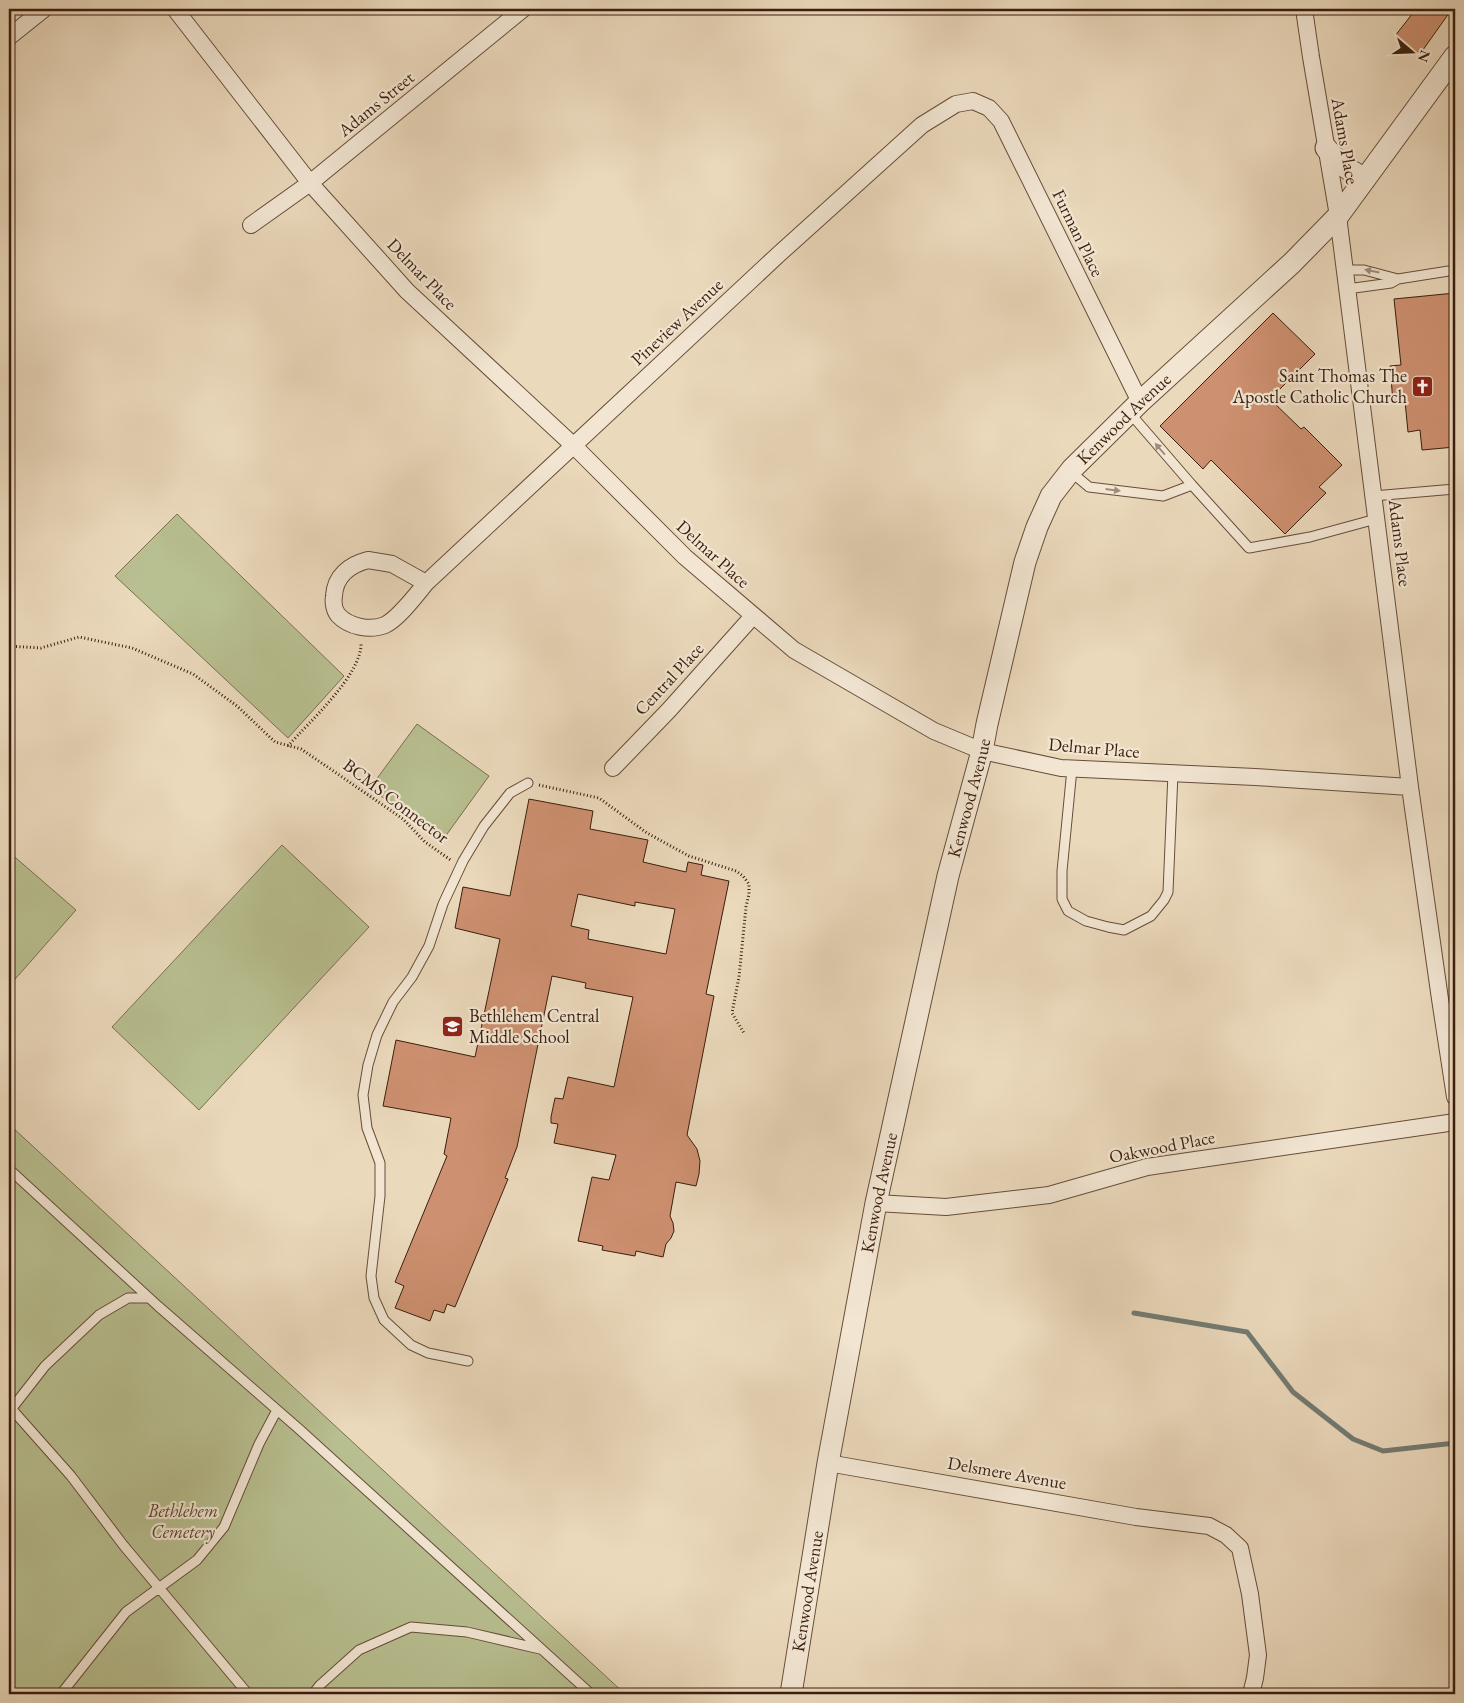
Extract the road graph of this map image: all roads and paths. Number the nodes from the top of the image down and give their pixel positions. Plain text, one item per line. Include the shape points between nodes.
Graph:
1 (44, 9) edge
2 (175, 9) edge
3 (523, 9) edge
4 (1304, 9) edge
5 (9, 37) edge
6 (1451, 68) edge
7 (964, 102) joint
8 (1326, 148) junction
9 (1365, 179) junction
10 (310, 183) junction
11 (1338, 216) junction
12 (250, 225) dead end
13 (1345, 270) junction
14 (1455, 270) edge
15 (1398, 278) junction
16 (1347, 289) junction
17 (1134, 407) junction
18 (574, 446) junction
19 (1070, 471) junction
20 (1192, 486) junction
21 (1455, 489) edge
22 (1374, 496) junction
23 (1376, 519) junction
24 (426, 584) junction
25 (753, 616) junction
26 (361, 628) junction
27 (9, 646) edge
28 (288, 746) junction
29 (982, 751) junction
30 (613, 768) dead end
31 (1072, 769) junction
32 (1173, 773) junction
33 (528, 783) joint
34 (1410, 787) junction
35 (461, 866) junction
36 (744, 1033) dead end
37 (1455, 1088) edge
38 (1455, 1122) edge
39 (9, 1170) edge
40 (876, 1203) junction
41 (148, 1298) junction
42 (468, 1361) dead end
43 (10, 1409) edge
44 (277, 1410) junction
45 (828, 1463) junction
46 (158, 1587) junction
47 (542, 1650) junction
48 (61, 1694) edge
49 (248, 1694) edge
50 (313, 1694) edge
51 (591, 1694) edge
52 (791, 1694) edge
53 (1251, 1694) edge

1 - 5 street
2 - 10 street, Delmar Place
3 - 10 street, Adams Street
4 - 8 street, Adams Place
6 - 9 street, Kenwood Avenue
7 - 17 street, Furman Place via 973,101 989,108 1001,121
7 - 18 street, Pineview Avenue via 922,125
8 - 9 street via 1335,160
8 - 11 street, Adams Place
9 - 11 street, Kenwood Avenue
10 - 12 street, Adams Street
10 - 18 street, Delmar Place via 407,291
11 - 13 street, Adams Place
11 - 17 street, Kenwood Avenue
15 -> 13 lane via 1364,270
13 - 16 street, Adams Place
14 - 15 lane
15 - 16 lane via 1390,283
16 - 22 street, Adams Place
17 - 19 street, Kenwood Avenue
20 -> 17 lane
18 - 24 street, Pineview Avenue
18 - 25 street, Delmar Place via 685,557
19 -> 20 lane via 1089,487 1154,495 1163,496
19 - 29 street, Kenwood Avenue via 1051,496 1025,562
20 - 23 lane via 1249,548 1310,537
21 - 22 lane
22 - 23 street, Adams Place
23 - 34 street, Adams Place
24 - 26 street, Pineview Avenue via 395,618 385,624
24 - 26 street via 392,564 368,560 353,566 336,580 333,602 337,614
25 - 29 street, Delmar Place via 794,650 934,731
25 - 30 street, Central Place
26 - 28 path via 362,647 353,672
27 - 28 path, BCMS Connector via 41,648 79,637 132,648 193,674 237,706 275,742
28 - 35 path, BCMS Connector via 300,749 382,804 403,819 424,842
29 - 31 street, Delmar Place
29 - 40 street, Kenwood Avenue via 948,876
31 - 32 street, Delmar Place
31 - 32 lane via 1062,899 1068,911 1086,921 1124,930 1151,916 1168,892
32 - 34 street, Delmar Place
33 - 35 lane via 510,793 484,826
33 - 36 path via 599,798 647,833 689,856 743,876 749,884 749,894 732,1013
34 - 37 street, Adams Place
35 - 42 lane via 443,904 429,946 393,1002 377,1035 363,1095 367,1128 380,1163 380,1196 371,1276 374,1298 384,1320 411,1345 428,1353
38 - 40 street, Oakwood Place via 1148,1167 1049,1195 946,1207
39 - 41 lane
40 - 45 street, Kenwood Avenue
41 - 43 lane via 128,1298 99,1315 45,1366
41 - 44 lane
43 - 46 lane via 71,1476
44 - 46 lane via 224,1527 197,1560
44 - 47 lane
45 - 52 street, Kenwood Avenue
45 - 53 street, Delsmere Avenue via 1136,1517 1209,1526 1226,1534 1240,1548 1250,1594 1258,1655
46 - 48 lane via 126,1612
46 - 49 lane
47 - 50 lane via 468,1632 411,1627 358,1650
47 - 51 lane

